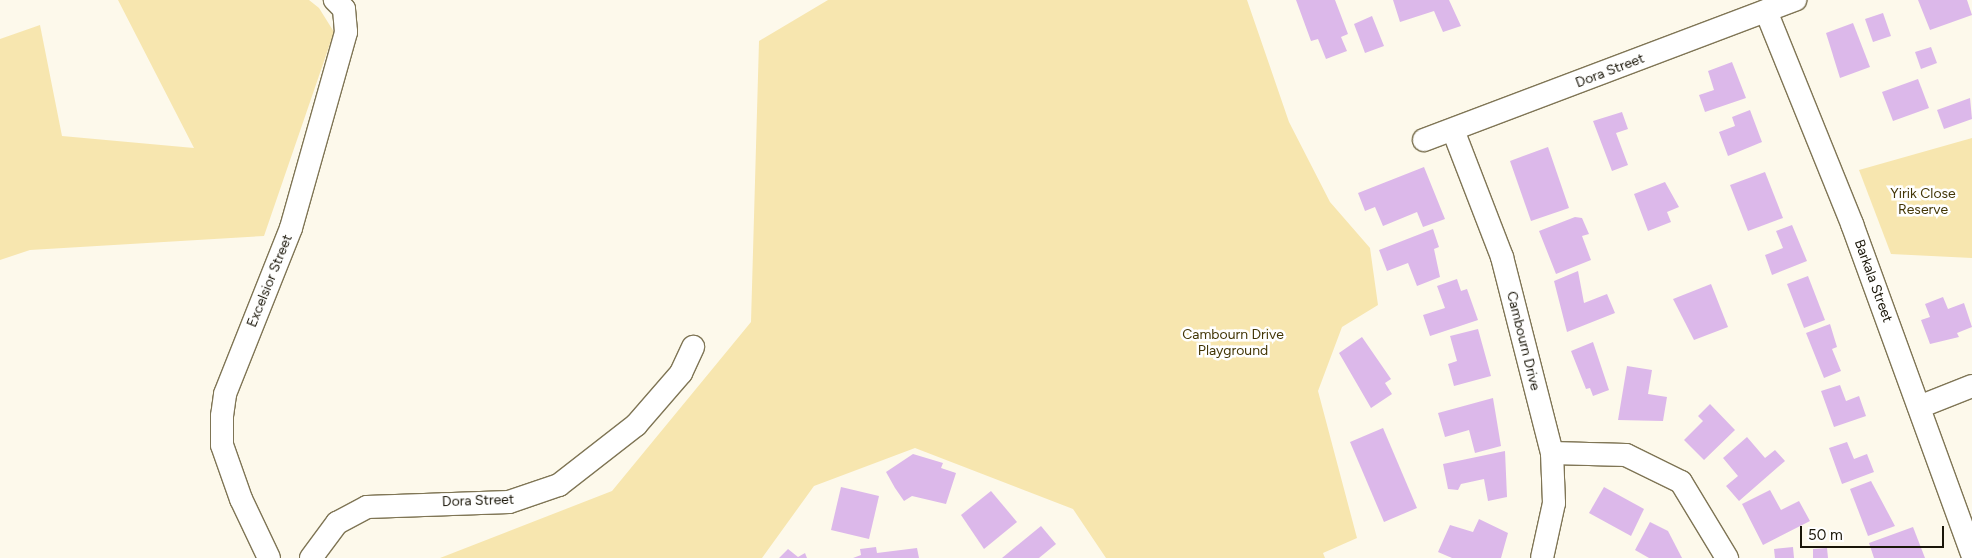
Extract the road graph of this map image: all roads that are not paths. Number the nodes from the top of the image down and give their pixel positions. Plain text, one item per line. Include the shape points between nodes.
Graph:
1 (335, 0) edge
2 (1795, 0) edge
3 (1766, 12) junction
4 (1454, 130) junction
5 (1424, 140) dead end
6 (693, 347) dead end
7 (1972, 386) edge
8 (1919, 407) junction
9 (1552, 453) junction
10 (1972, 553) edge
11 (269, 558) edge
12 (311, 558) edge
13 (1542, 558) edge
14 (1727, 558) edge

1 - 11 street, Excelsior Street via 344,9 343,41 291,228 225,394 222,416 222,446 240,499
2 - 3 street, Dora Street
3 - 4 street, Dora Street
3 - 8 street, Barkala Street
4 - 5 street, Dora Street
4 - 9 street, Cambourn Drive via 1502,257
6 - 12 street, Dora Street via 681,372 636,425 559,485 509,502 367,507 337,522
7 - 8 street
8 - 10 street, Barkala Street
9 - 13 street, Cambourn Drive via 1554,503
9 - 14 street via 1626,455 1681,482

